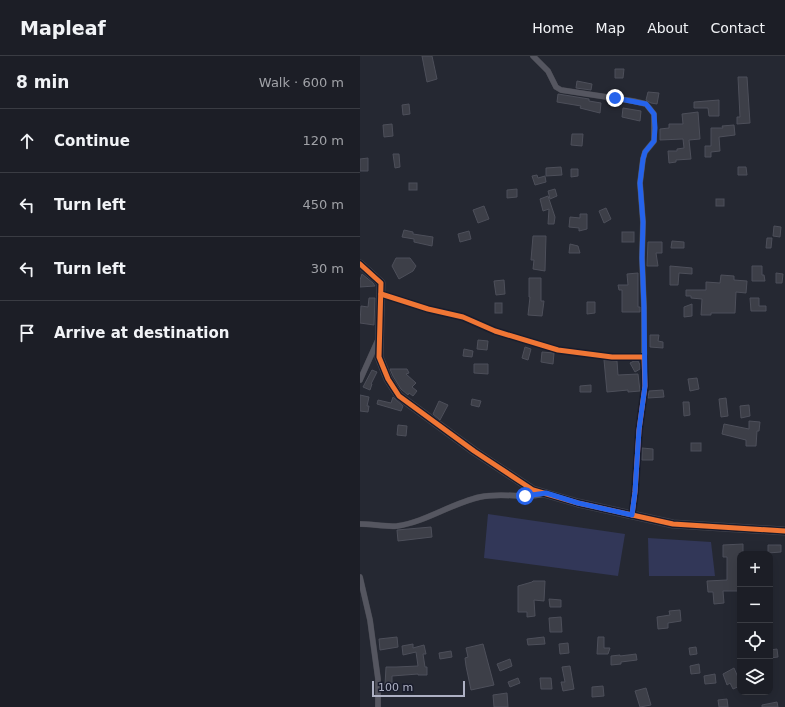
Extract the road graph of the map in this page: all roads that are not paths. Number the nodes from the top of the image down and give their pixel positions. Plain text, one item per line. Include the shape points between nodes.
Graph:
1 (533, 56) edge
2 (360, 264) edge
3 (381, 294) junction
4 (380, 335) junction
5 (644, 356) junction
6 (360, 380) edge
7 (546, 493) junction
8 (632, 515) junction
9 (360, 524) edge
10 (785, 531) edge
11 (360, 578) edge
12 (378, 707) edge

1 - 5 street via 548,71 556,87 561,90 646,104 654,114 654,141 645,152 640,183 643,222
2 - 3 street via 381,283
3 - 4 street
3 - 5 street via 428,310 464,317 495,331 558,350 612,357
4 - 6 street
4 - 7 street via 379,357 388,379 399,396 533,490
5 - 8 street via 645,386
7 - 8 street
7 - 9 street via 480,497 420,520 396,526
8 - 10 street via 673,524
11 - 12 street via 370,620 378,678

